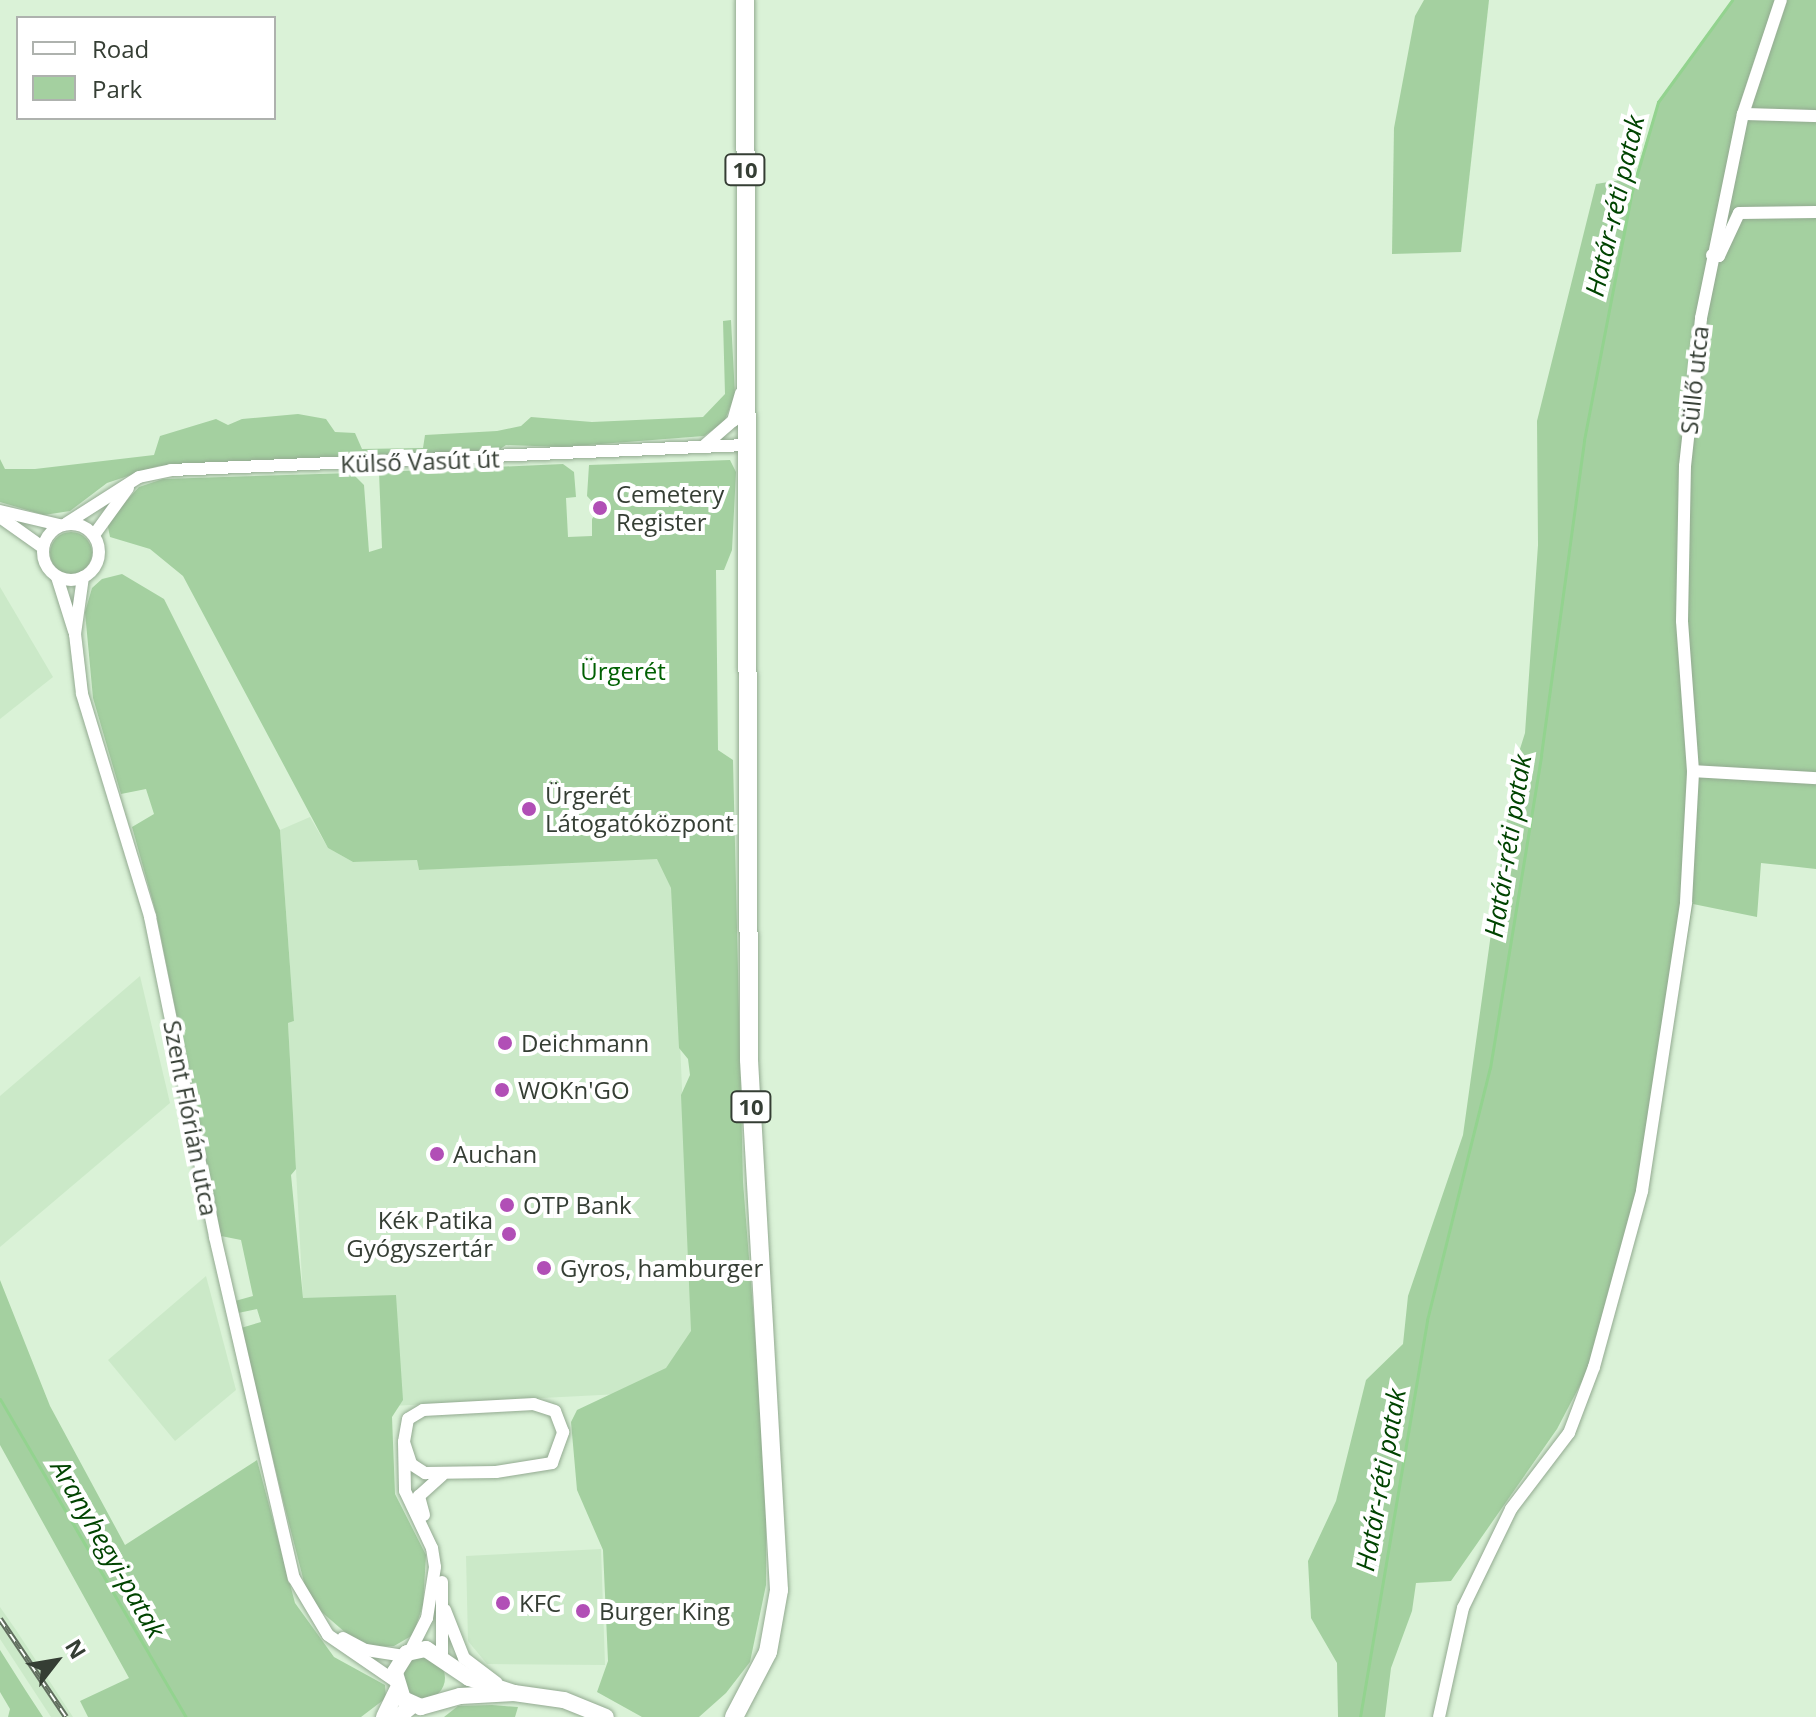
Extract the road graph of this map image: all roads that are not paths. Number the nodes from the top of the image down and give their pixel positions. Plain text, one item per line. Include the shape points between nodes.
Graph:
1 (745, 0) edge
2 (1781, 0) edge
3 (1743, 114) junction
4 (1816, 116) edge
5 (1816, 212) edge
6 (1712, 255) junction
7 (745, 370) junction
8 (745, 445) junction
9 (703, 446) junction
10 (139, 477) junction
11 (0, 511) edge
12 (0, 517) edge
13 (63, 524) junction
14 (94, 535) junction
15 (42, 547) junction
16 (57, 577) junction
17 (83, 577) junction
18 (75, 634) junction
19 (1693, 771) junction
20 (1816, 778) edge
21 (404, 1442) junction
22 (442, 1475) junction
23 (442, 1591) junction
24 (306, 1603) junction
25 (407, 1654) junction
26 (446, 1660) junction
27 (396, 1685) junction
28 (514, 1693) junction
29 (444, 1698) junction
30 (743, 1700) junction
31 (413, 1705) junction
32 (604, 1716) edge
33 (384, 1717) edge
34 (398, 1717) edge
35 (727, 1717) edge
36 (734, 1717) edge
37 (1439, 1717) edge

1 - 7 main road, 10
2 - 3 street, Süllő utca
3 - 4 street
3 - 6 street, Süllő utca
5 - 6 street via 1739,213 1719,256
6 - 19 street, Süllő utca via 1685,466 1682,621
7 - 8 main road, 10
7 - 9 street via 733,421
8 - 9 street, Külső Vasút út
8 - 30 main road, 10 via 749,1060 779,1590 768,1652
9 - 10 street, Külső Vasút út via 171,470
10 - 13 street, Külső Vasút út
10 - 14 street via 114,501
11 - 13 street
12 - 15 street
13 - 14 street
13 - 15 street
14 - 17 street via 99,558
15 - 16 street via 46,566
16 - 17 street
16 - 18 street, Szent Flórián utca
17 - 18 street, Szent Flórián utca
18 - 24 street, Szent Flórián utca via 82,694 150,917 286,1551
19 - 20 street
19 - 37 street, Süllő utca via 1686,902 1642,1191 1594,1367 1569,1433 1511,1509 1463,1608
21 - 22 street via 411,1464
21 - 22 street via 408,1419 423,1410 534,1404 550,1407 559,1417 563,1443 545,1467
21 - 25 street via 405,1491 432,1548 435,1567 427,1618
22 - 23 street via 428,1483 419,1503 438,1547
23 - 26 street
23 - 28 street via 451,1637 464,1658
24 - 25 street, Szent Flórián utca via 354,1645
24 - 27 street, Szent Flórián utca via 328,1635
25 - 26 street via 426,1649
25 - 27 street
26 - 28 street via 469,1678
26 - 29 street via 453,1682
27 - 31 street
27 - 33 street
28 - 29 street
28 - 32 street via 564,1700
29 - 31 street via 430,1706
30 - 35 main road, 10
30 - 36 main road, 10
31 - 34 street

